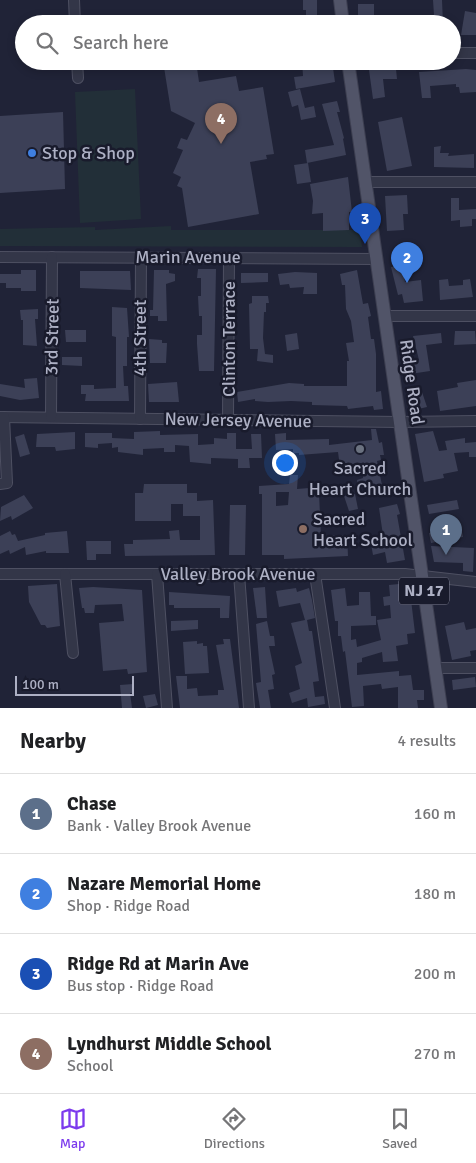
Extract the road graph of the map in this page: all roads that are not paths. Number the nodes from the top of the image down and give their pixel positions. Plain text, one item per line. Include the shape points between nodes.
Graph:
1 (74, 0) edge
2 (340, 0) edge
3 (75, 15) edge
4 (342, 15) edge
5 (461, 53) edge
6 (476, 54) edge
7 (78, 70) edge
8 (349, 70) edge
9 (78, 78) dead end
10 (365, 182) junction
11 (476, 182) edge
12 (0, 257) edge
13 (52, 257) junction
14 (141, 257) junction
15 (229, 258) junction
16 (376, 259) junction
17 (384, 316) junction
18 (476, 316) edge
19 (2, 417) edge
20 (51, 418) junction
21 (140, 419) junction
22 (228, 420) junction
23 (476, 421) edge
24 (400, 422) junction
25 (0, 484) edge
26 (0, 574) edge
27 (65, 574) junction
28 (157, 574) junction
29 (239, 574) junction
30 (315, 574) junction
31 (422, 574) junction
32 (476, 582) edge
33 (73, 653) dead end
34 (435, 668) junction
35 (476, 668) edge
36 (167, 708) edge
37 (249, 708) edge
38 (335, 708) edge
39 (441, 708) edge

1 - 3 street
2 - 4 main road
5 - 6 street
7 - 9 street
8 - 10 main road, Ridge Road / NJ 17
10 - 11 street
10 - 16 main road, Ridge Road / NJ 17
12 - 13 street, Marin Avenue
13 - 14 street, Marin Avenue
13 - 20 street, 3rd Street
14 - 15 street, Marin Avenue
14 - 21 street, 4th Street
15 - 16 street, Marin Avenue
15 - 22 street, Clinton Terrace
16 - 17 main road, Ridge Road / NJ 17
17 - 18 street
17 - 24 main road, Ridge Road / NJ 17
19 - 20 street, New Jersey Avenue
19 - 25 street via 7,484
20 - 21 street, New Jersey Avenue
21 - 22 street, New Jersey Avenue
22 - 24 street, New Jersey Avenue
23 - 24 street, New Jersey Avenue
24 - 31 main road, Ridge Road / NJ 17
26 - 27 street, Valley Brook Avenue
27 - 28 street, Valley Brook Avenue
27 - 33 street
28 - 29 street, Valley Brook Avenue
28 - 36 street
29 - 30 street, Valley Brook Avenue
29 - 37 street
30 - 31 street, Valley Brook Avenue
30 - 38 street
31 - 32 street, Valley Brook Avenue
31 - 34 main road, Ridge Road / NJ 17
34 - 35 street
34 - 39 main road, Ridge Road / NJ 17

